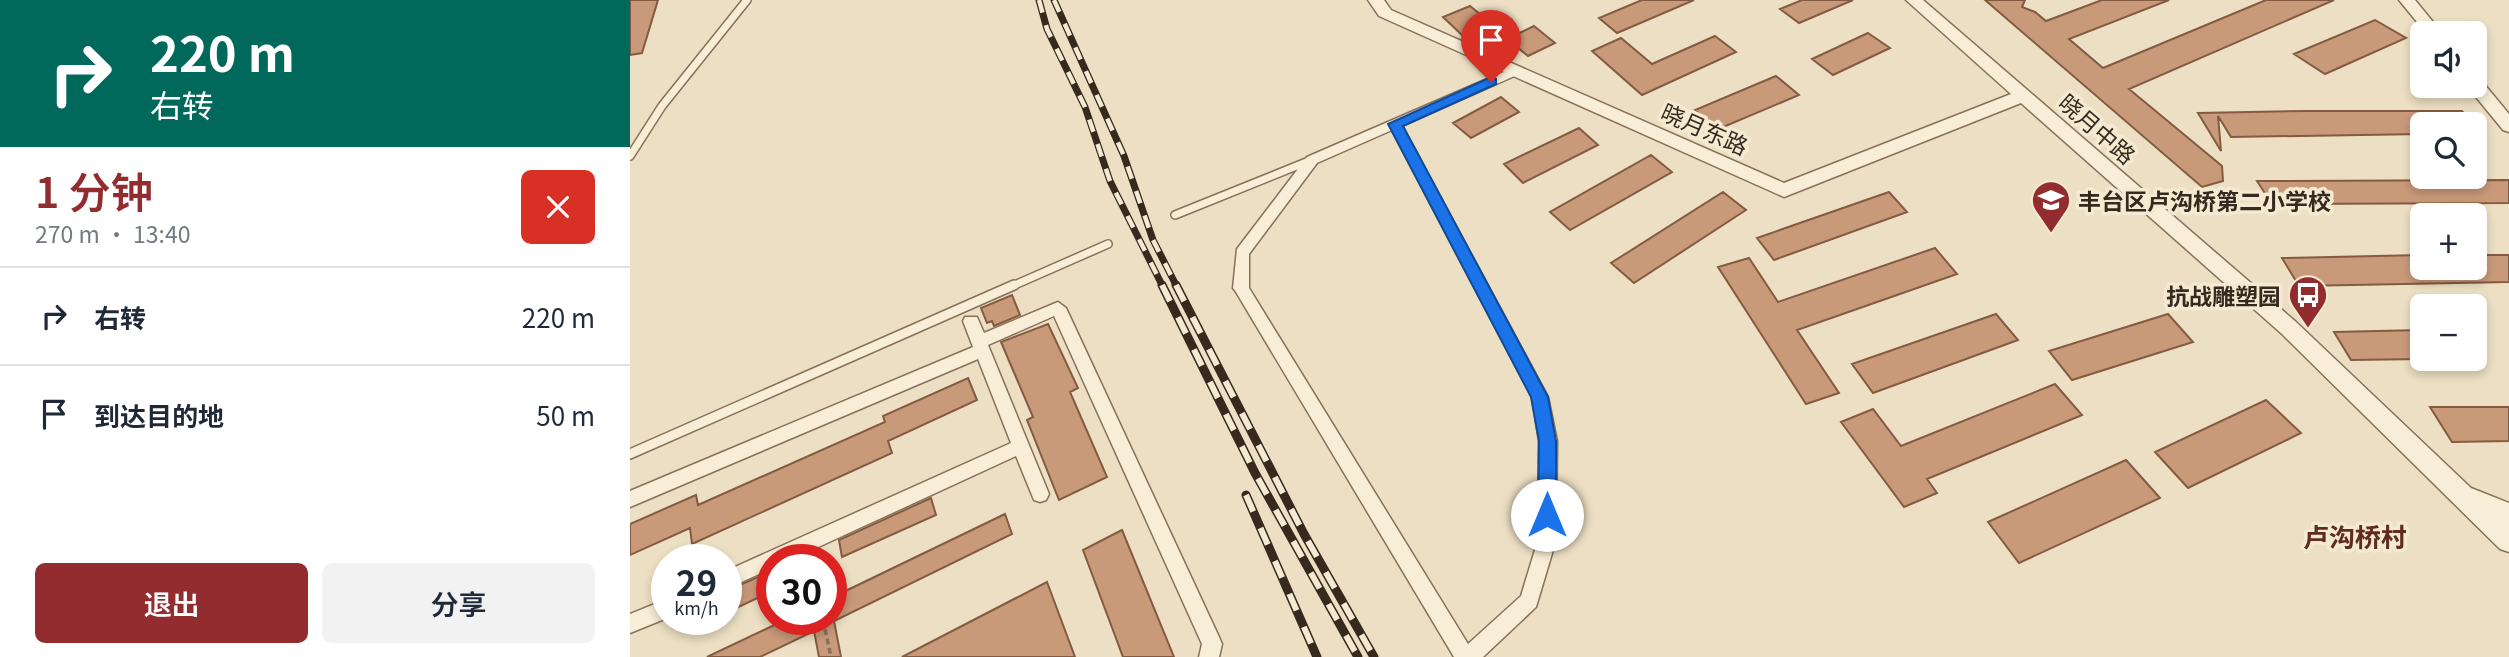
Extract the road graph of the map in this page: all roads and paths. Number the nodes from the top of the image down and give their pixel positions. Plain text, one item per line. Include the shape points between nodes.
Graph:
1 (747, 0) edge
2 (1376, 0) edge
3 (1914, 0) edge
4 (2407, 0) edge
5 (2424, 21) edge
6 (1515, 71) junction
7 (2023, 96) junction
8 (2486, 98) edge
9 (1395, 124) junction
10 (2509, 126) edge
11 (630, 156) edge
12 (1312, 160) junction
13 (1175, 215) dead end
14 (1108, 244) dead end
15 (971, 321) dead end
16 (981, 346) junction
17 (1021, 446) junction
18 (630, 454) edge
19 (1040, 494) dead end
20 (2463, 495) junction
21 (630, 499) edge
22 (2509, 514) edge
23 (2509, 541) edge
24 (742, 573) edge
25 (651, 615) edge
26 (630, 624) edge
27 (826, 635) edge
28 (831, 657) edge
29 (1209, 657) edge
30 (1467, 657) edge

1 - 11 lane via 662,106
2 - 6 street, 晓月东路 via 1385,13
3 - 7 street, 晓月中路
4 - 5 street
6 - 7 street, 晓月东路 via 1784,190
6 - 9 street
7 - 20 street, 晓月中路 via 2289,328
8 - 10 street
9 - 12 street
9 - 30 street via 1540,397 1548,441 1547,540 1529,601
12 - 13 lane
12 - 30 street via 1242,253 1241,288
14 - 18 lane
15 - 16 street
16 - 17 street
16 - 21 street
16 - 29 street via 1058,309 1212,644
17 - 19 street
17 - 24 street
20 - 22 street
20 - 23 street, 晓月中路
25 - 26 street
27 - 28 path

